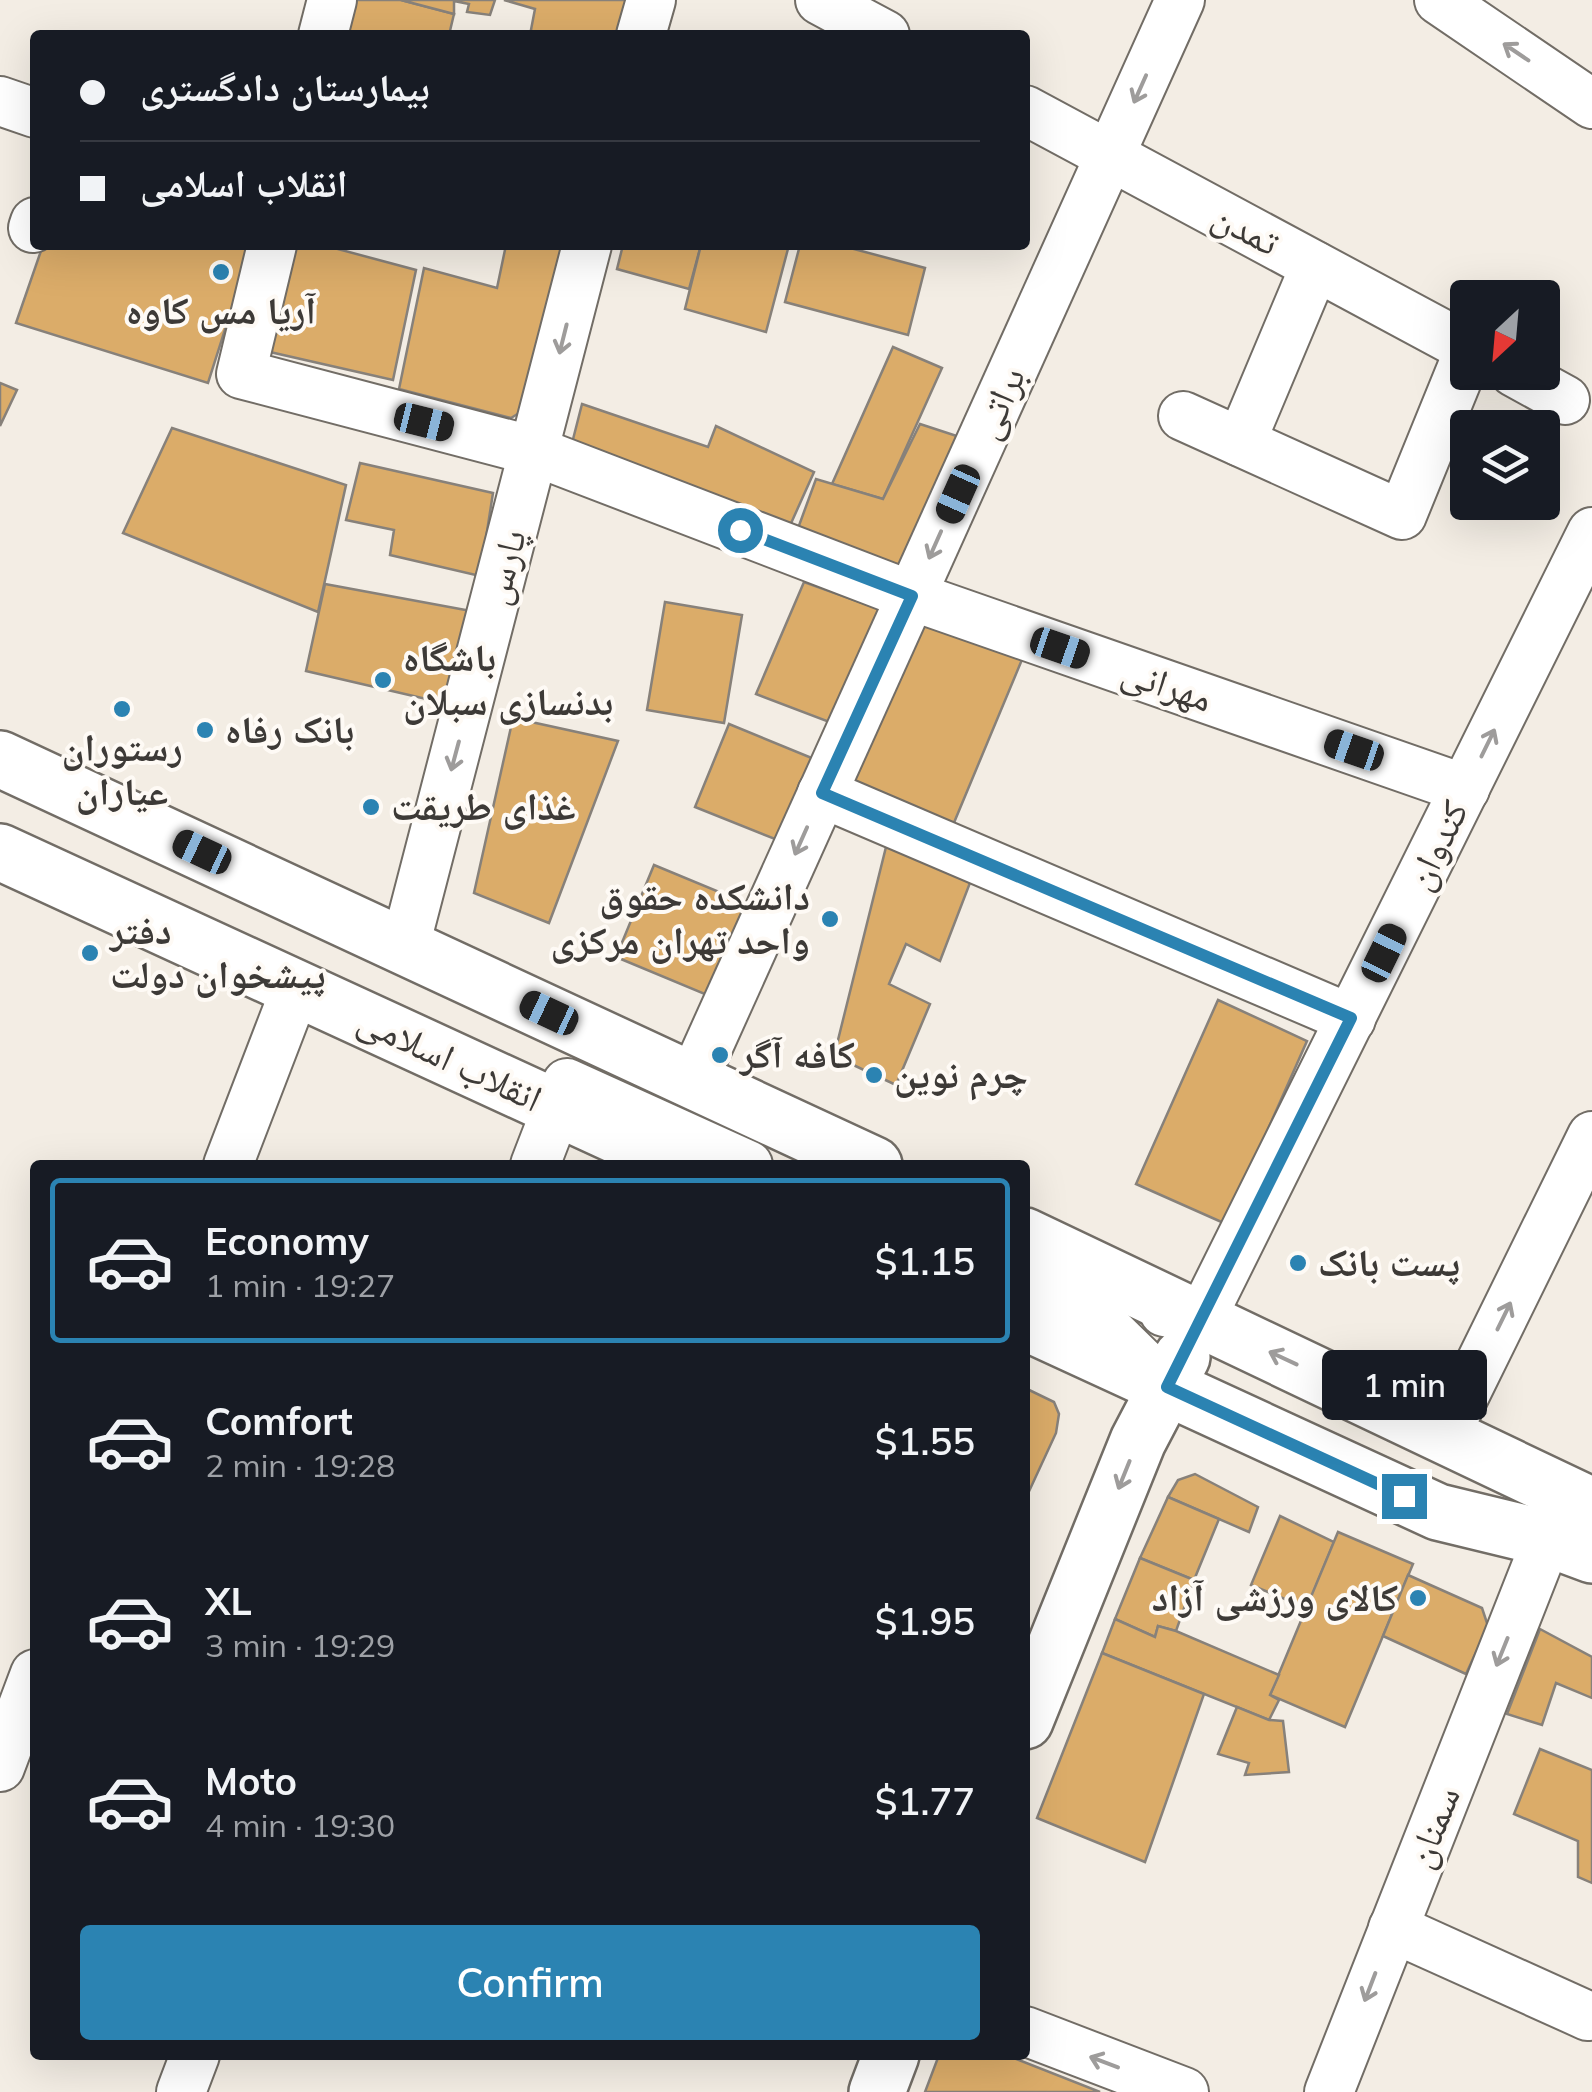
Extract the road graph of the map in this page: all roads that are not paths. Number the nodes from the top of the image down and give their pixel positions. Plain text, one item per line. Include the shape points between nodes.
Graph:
1 (332, 0) edge
2 (650, 0) edge
3 (820, 0) edge
4 (1180, 0) edge
5 (1440, 0) edge
6 (324, 30) edge
7 (642, 30) edge
8 (876, 30) edge
9 (0, 101) edge
10 (1592, 104) edge
11 (30, 111) edge
12 (1030, 113) edge
13 (1110, 156) junction
14 (271, 250) edge
15 (586, 250) edge
16 (1315, 266) junction
17 (1450, 340) edge
18 (1452, 390) edge
19 (1547, 390) edge
20 (1565, 400) dead end
21 (1183, 416) dead end
22 (1240, 442) junction
23 (534, 451) junction
24 (1592, 532) edge
25 (912, 596) junction
26 (0, 759) edge
27 (0, 784) edge
28 (1465, 789) junction
29 (822, 793) junction
30 (0, 824) edge
31 (0, 852) edge
32 (405, 946) junction
33 (296, 988) junction
34 (1351, 1018) junction
35 (693, 1080) junction
36 (557, 1108) junction
37 (1592, 1136) edge
38 (230, 1160) edge
39 (537, 1160) edge
40 (671, 1160) edge
41 (737, 1160) edge
42 (807, 1160) edge
43 (863, 1160) edge
44 (1030, 1238) edge
45 (1030, 1262) edge
46 (1030, 1293) edge
47 (1201, 1319) junction
48 (1030, 1324) edge
49 (1167, 1387) junction
50 (1446, 1435) junction
51 (1592, 1474) edge
52 (1592, 1506) edge
53 (1438, 1512) junction
54 (1592, 1555) edge
55 (1538, 1562) junction
56 (1592, 1587) edge
57 (22, 1680) edge
58 (1030, 1710) edge
59 (0, 1767) edge
60 (1392, 1928) junction
61 (1588, 2016) dead end
62 (1030, 2033) edge
63 (193, 2060) edge
64 (889, 2060) edge
65 (181, 2092) edge
66 (876, 2092) edge
67 (1184, 2092) edge
68 (1329, 2092) edge

1 - 6 street
2 - 7 street
3 - 8 street
4 -> 13 street, براتی
10 -> 5 street
9 - 11 street
12 - 13 street, تمدن
13 - 16 street, تمدن
13 -> 25 street, براتی
14 - 23 street, مهرانی via 241,374
15 -> 23 street, پارس
16 - 17 street, تمدن
16 - 22 street
18 - 22 street via 1402,515
19 - 20 street
21 - 22 street
23 - 25 street, مهرانی
23 -> 32 street, پارس
28 -> 24 street, کندوان
25 - 28 street, مهرانی
25 - 29 street, براتی
26 - 32 main road
27 - 42 street
28 - 34 street, کندوان
29 - 34 street
29 -> 35 street, براتی
30 - 41 street
31 - 33 main road, انقلاب اسلامی
32 - 35 main road
33 - 36 main road, انقلاب اسلامی
33 - 38 street
34 - 47 street, کندوان
35 - 43 main road
36 - 39 street
36 - 40 main road, انقلاب اسلامی
50 -> 37 street
44 - 47 main road
45 - 47 street via 1120,1304
46 - 49 street via 1107,1328
47 - 49 main road
50 -> 47 main road
48 - 49 main road
49 - 53 main road
49 -> 58 main road via 1138,1440
50 - 51 main road
50 - 52 main road
53 - 54 main road
53 - 55 main road
55 - 56 main road
55 -> 60 street, سمنان
57 - 59 street
60 - 61 street
60 -> 68 street, سمنان
67 -> 62 street
63 - 65 street
64 - 66 main road

